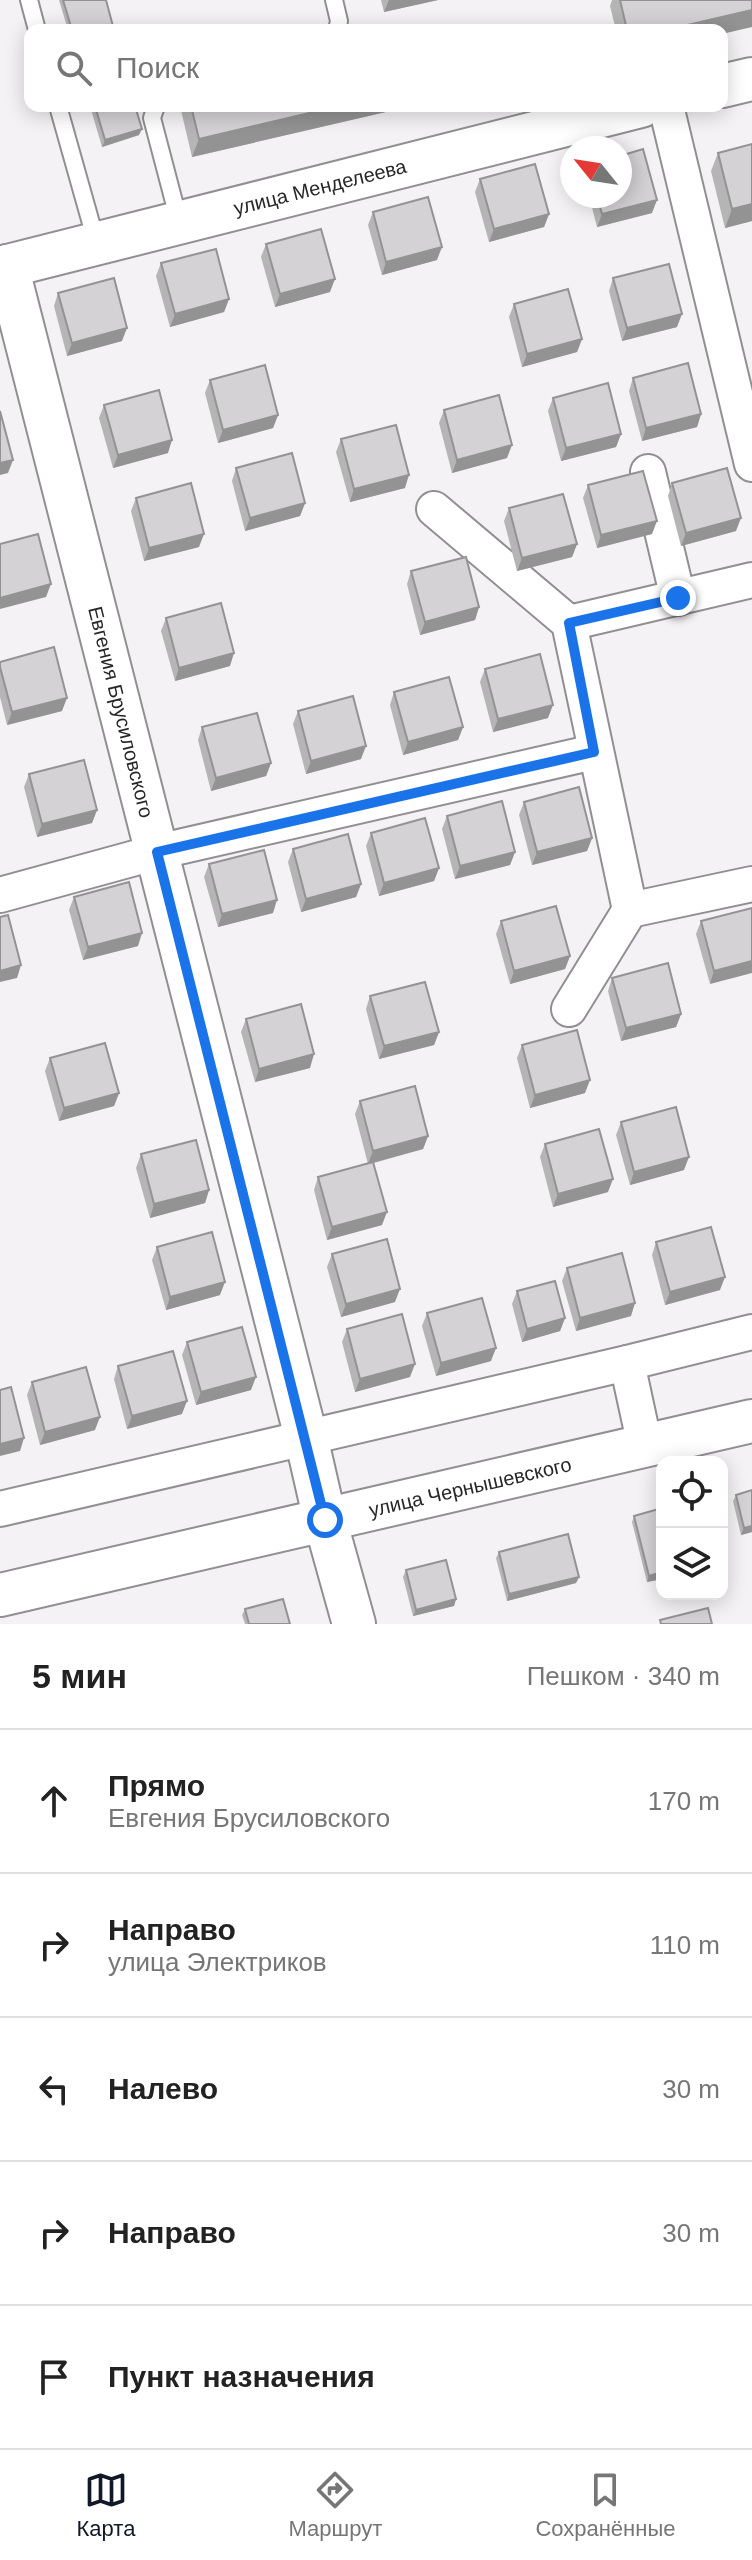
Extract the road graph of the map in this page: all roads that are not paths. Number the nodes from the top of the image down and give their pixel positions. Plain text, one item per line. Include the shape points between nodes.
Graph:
1 (29, 0) edge
2 (334, 0) edge
3 (35, 24) edge
4 (338, 24) edge
5 (752, 79) edge
6 (728, 85) edge
7 (60, 112) edge
8 (154, 112) edge
9 (617, 112) edge
10 (667, 112) edge
11 (180, 222) junction
12 (96, 243) junction
13 (4, 267) edge
14 (752, 464) edge
15 (648, 472) dead end
16 (434, 509) dead end
17 (752, 580) edge
18 (678, 598) junction
19 (569, 623) junction
20 (594, 752) junction
21 (157, 852) junction
22 (752, 884) edge
23 (0, 895) edge
24 (630, 910) junction
25 (569, 1009) dead end
26 (752, 1332) edge
27 (627, 1363) junction
28 (752, 1421) edge
29 (306, 1437) junction
30 (645, 1446) junction
31 (0, 1509) edge
32 (325, 1520) junction
33 (0, 1595) edge
34 (354, 1624) edge

1 - 3 lane
2 - 4 lane
5 - 6 street
7 - 12 lane
8 - 11 lane
9 - 11 street, улица Менделеева
10 - 14 street
11 - 12 street, улица Менделеева
12 - 13 street, улица Менделеева
13 - 21 street, Евгения Брусиловского
15 - 18 street
16 - 19 street
17 - 18 street
18 - 19 street
19 - 20 street
20 - 21 street
20 - 24 street
21 - 23 street
21 - 29 street, Евгения Брусиловского
22 - 24 street
24 - 25 street
26 - 27 street
27 - 29 street
27 - 30 street
28 - 30 street, улица Чернышевского
29 - 31 street
29 - 32 street, Евгения Брусиловского
30 - 32 street, улица Чернышевского
32 - 33 street, улица Чернышевского
32 - 34 street, Евгения Брусиловского

